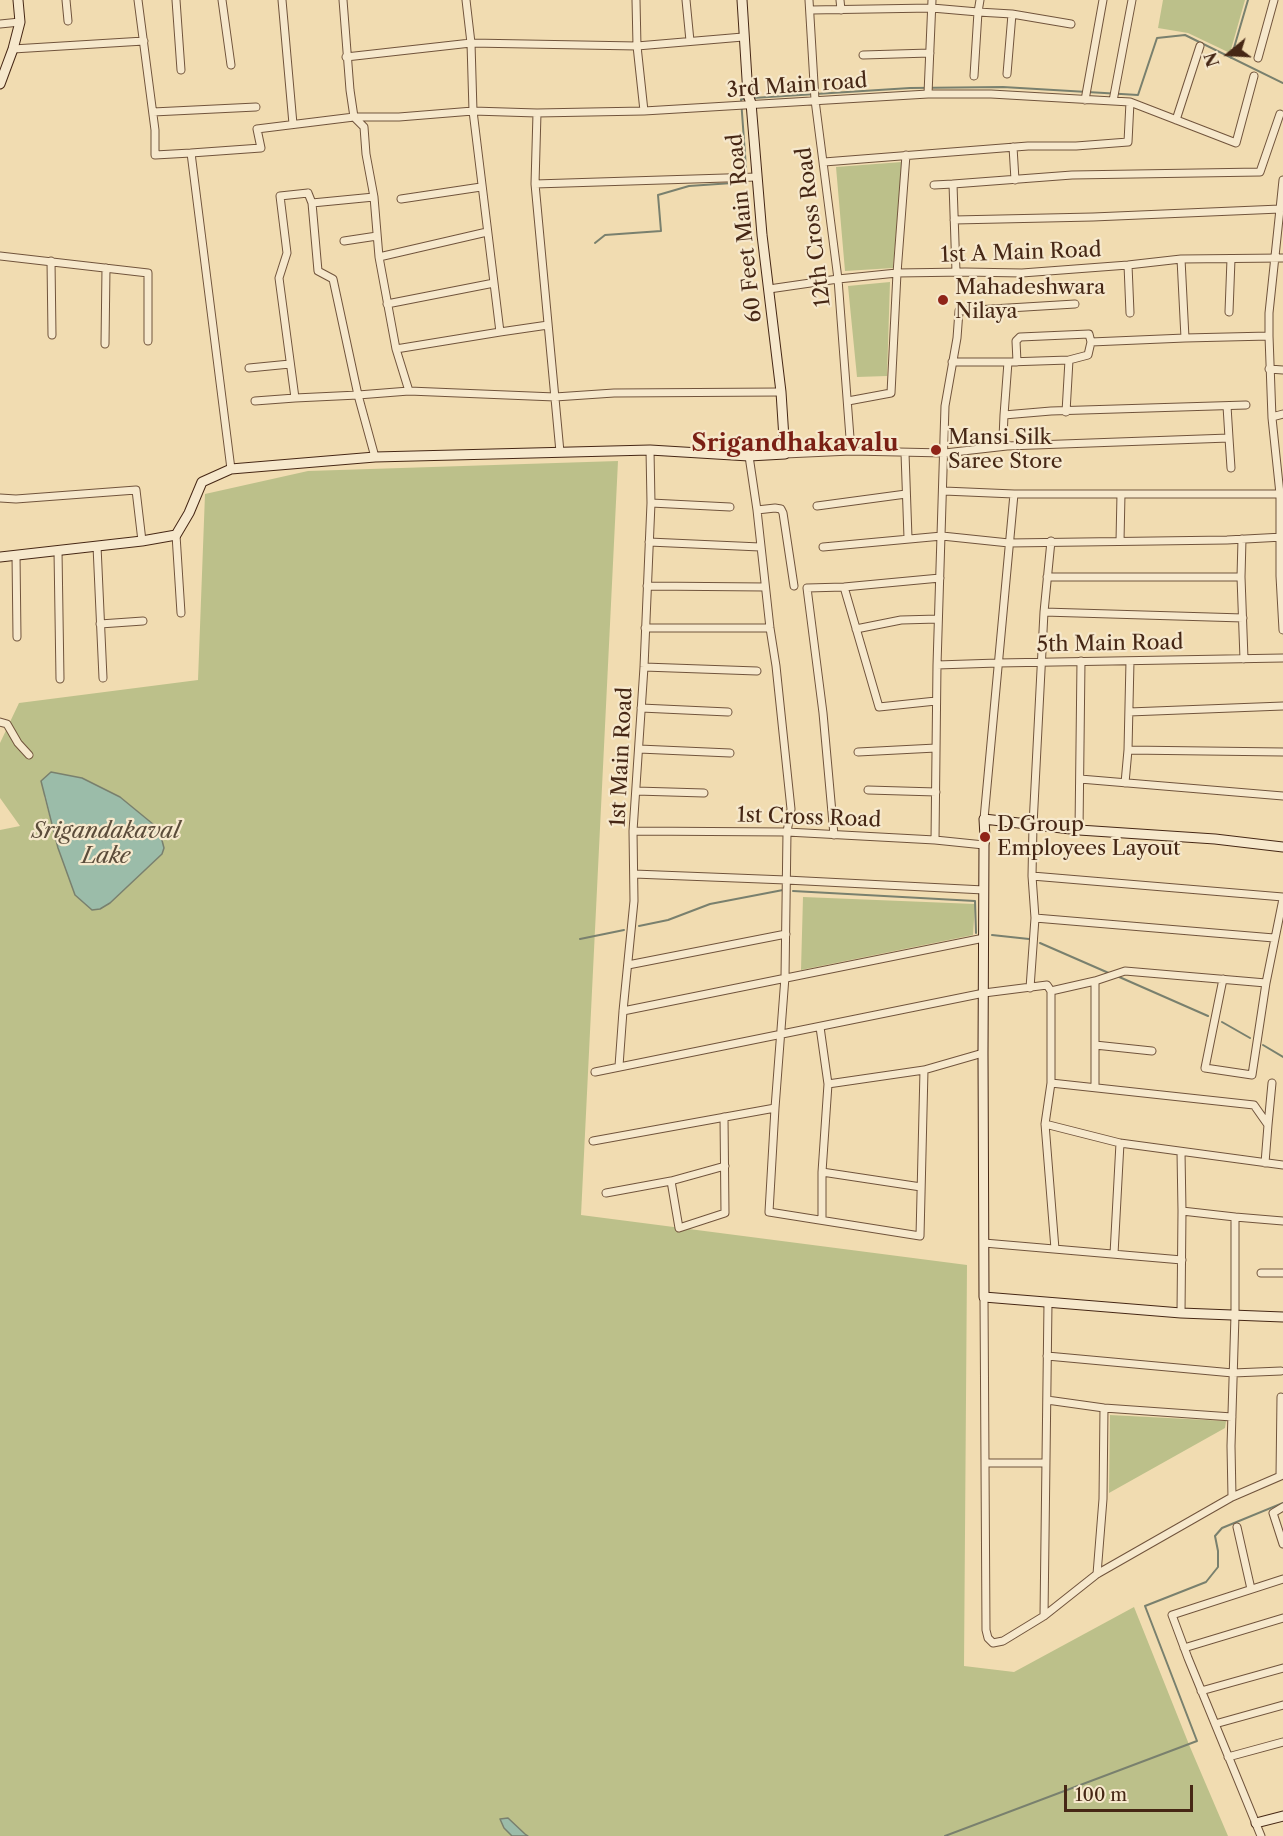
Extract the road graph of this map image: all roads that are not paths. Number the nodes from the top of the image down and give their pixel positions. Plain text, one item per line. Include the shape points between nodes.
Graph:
1 (18, 0) edge
2 (66, 0) edge
3 (138, 0) edge
4 (176, 0) edge
5 (222, 0) edge
6 (282, 0) edge
7 (343, 0) edge
8 (466, 0) edge
9 (636, 0) edge
10 (686, 0) edge
11 (742, 0) edge
12 (809, 0) edge
13 (840, 0) edge
14 (884, 0) edge
15 (980, 0) edge
16 (1103, 0) edge
17 (1132, 0) edge
18 (1274, 0) edge
19 (932, 4) edge
20 (884, 9) junction
21 (811, 10) junction
22 (841, 10) junction
23 (978, 12) junction
24 (1012, 14) junction
25 (68, 21) dead end
26 (20, 22) junction
27 (0, 24) edge
28 (1071, 24) dead end
29 (743, 37) junction
30 (144, 41) junction
31 (690, 41) junction
32 (471, 43) junction
33 (637, 46) junction
34 (1200, 46) dead end
35 (13, 49) junction
36 (930, 52) junction
37 (863, 55) dead end
38 (346, 57) junction
39 (1258, 58) dead end
40 (231, 65) dead end
41 (182, 70) dead end
42 (3, 72) edge
43 (1007, 74) dead end
44 (974, 76) dead end
45 (1254, 76) dead end
46 (0, 84) edge
47 (928, 93) junction
48 (815, 100) junction
49 (1085, 100) junction
50 (1113, 101) junction
51 (1130, 102) junction
52 (747, 103) junction
53 (256, 108) dead end
54 (473, 111) junction
55 (644, 111) junction
56 (153, 112) junction
57 (537, 113) junction
58 (1280, 114) dead end
59 (354, 117) junction
60 (1176, 120) junction
61 (293, 124) junction
62 (1013, 147) junction
63 (191, 153) junction
64 (906, 155) junction
65 (824, 162) junction
66 (754, 177) junction
67 (1015, 180) junction
68 (1283, 180) edge
69 (536, 184) junction
70 (953, 184) junction
71 (934, 185) dead end
72 (481, 187) junction
73 (374, 197) junction
74 (401, 199) dead end
75 (312, 203) junction
76 (1280, 209) junction
77 (954, 220) junction
78 (487, 232) junction
79 (377, 236) junction
80 (344, 242) dead end
81 (0, 256) edge
82 (378, 256) junction
83 (1274, 257) junction
84 (1283, 258) edge
85 (1181, 259) junction
86 (1231, 259) junction
87 (51, 261) junction
88 (1128, 265) junction
89 (106, 268) junction
90 (956, 272) junction
91 (897, 273) junction
92 (838, 279) junction
93 (494, 283) junction
94 (769, 289) junction
95 (387, 304) junction
96 (1075, 304) dead end
97 (1229, 312) dead end
98 (1130, 313) dead end
99 (548, 325) junction
100 (500, 332) junction
101 (52, 335) dead end
102 (1269, 336) junction
103 (1185, 338) junction
104 (148, 340) dead end
105 (1091, 342) junction
106 (105, 344) dead end
107 (396, 349) junction
108 (1069, 360) junction
109 (952, 362) junction
110 (1008, 362) junction
111 (1017, 362) junction
112 (290, 364) junction
113 (249, 368) dead end
114 (1269, 369) junction
115 (1283, 370) edge
116 (409, 391) junction
117 (780, 392) junction
118 (358, 394) junction
119 (555, 397) junction
120 (295, 398) junction
121 (255, 401) dead end
122 (848, 401) junction
123 (1246, 405) dead end
124 (1227, 406) junction
125 (1066, 412) junction
126 (1283, 414) edge
127 (1004, 415) junction
128 (1272, 417) junction
129 (1229, 438) junction
130 (1007, 446) junction
131 (650, 450) junction
132 (851, 451) junction
133 (560, 452) junction
134 (905, 453) junction
135 (945, 453) junction
136 (785, 454) junction
137 (749, 456) junction
138 (375, 457) junction
139 (1231, 468) dead end
140 (231, 469) junction
141 (944, 491) junction
142 (906, 494) junction
143 (1014, 494) junction
144 (1121, 494) junction
145 (1280, 494) junction
146 (0, 498) edge
147 (651, 503) junction
148 (817, 506) dead end
149 (730, 507) dead end
150 (757, 510) junction
151 (176, 535) junction
152 (942, 536) junction
153 (1282, 537) edge
154 (908, 538) junction
155 (1242, 539) junction
156 (142, 541) junction
157 (1051, 541) junction
158 (1120, 541) junction
159 (649, 542) junction
160 (1009, 543) junction
161 (97, 546) junction
162 (760, 547) junction
163 (823, 548) dead end
164 (58, 551) junction
165 (16, 555) junction
166 (0, 557) edge
167 (1281, 576) edge
168 (1241, 577) junction
169 (940, 578) junction
170 (1047, 578) junction
171 (647, 586) junction
172 (794, 586) dead end
173 (765, 587) junction
174 (844, 587) junction
175 (1044, 612) junction
176 (181, 613) dead end
177 (1243, 618) junction
178 (939, 619) junction
179 (143, 621) dead end
180 (1283, 622) edge
181 (100, 624) junction
182 (645, 628) junction
183 (770, 628) junction
184 (856, 629) junction
185 (1283, 630) edge
186 (17, 637) dead end
187 (1283, 658) edge
188 (1244, 659) junction
189 (1080, 661) junction
190 (1130, 661) junction
191 (1042, 662) junction
192 (998, 663) junction
193 (937, 665) junction
194 (644, 667) junction
195 (757, 670) dead end
196 (60, 678) dead end
197 (103, 678) dead end
198 (936, 701) junction
199 (1283, 706) edge
200 (641, 708) junction
201 (728, 712) dead end
202 (1129, 712) junction
203 (0, 722) edge
204 (639, 748) junction
205 (936, 748) junction
206 (1128, 750) junction
207 (858, 752) dead end
208 (1283, 752) edge
209 (730, 753) dead end
210 (29, 755) dead end
211 (1080, 779) junction
212 (1125, 783) junction
213 (868, 790) dead end
214 (636, 791) junction
215 (936, 792) junction
216 (704, 793) dead end
217 (1283, 796) edge
218 (984, 819) junction
219 (1033, 825) junction
220 (1079, 830) junction
221 (633, 831) junction
222 (787, 832) junction
223 (834, 835) junction
224 (935, 840) junction
225 (984, 845) junction
226 (1283, 847) edge
227 (634, 874) junction
228 (1032, 876) junction
229 (786, 880) junction
230 (984, 890) junction
231 (1283, 898) edge
232 (1035, 918) junction
233 (786, 934) junction
234 (984, 938) junction
235 (1274, 938) junction
236 (628, 965) junction
237 (785, 977) junction
238 (1222, 980) junction
239 (1095, 981) junction
240 (1266, 983) junction
241 (1030, 988) junction
242 (1051, 991) junction
243 (984, 993) junction
244 (623, 1011) junction
245 (820, 1028) junction
246 (781, 1033) junction
247 (1095, 1045) junction
248 (1152, 1051) dead end
249 (983, 1053) junction
250 (619, 1066) junction
251 (924, 1070) junction
252 (595, 1072) dead end
253 (1051, 1083) junction
254 (1272, 1083) dead end
255 (828, 1084) junction
256 (1095, 1087) junction
257 (775, 1108) junction
258 (724, 1116) junction
259 (1045, 1124) junction
260 (1268, 1125) junction
261 (593, 1140) dead end
262 (1120, 1143) junction
263 (1181, 1152) junction
264 (1265, 1163) junction
265 (1283, 1165) edge
266 (724, 1166) junction
267 (822, 1172) junction
268 (671, 1181) junction
269 (921, 1187) junction
270 (606, 1193) dead end
271 (1182, 1211) junction
272 (1235, 1217) junction
273 (822, 1219) junction
274 (1283, 1221) edge
275 (984, 1243) junction
276 (1055, 1249) junction
277 (1114, 1254) junction
278 (1182, 1260) junction
279 (1261, 1273) dead end
280 (1283, 1273) edge
281 (984, 1297) junction
282 (1048, 1303) junction
283 (1181, 1313) junction
284 (1235, 1315) junction
285 (1283, 1317) edge
286 (1047, 1356) junction
287 (1281, 1371) dead end
288 (1233, 1373) junction
289 (1281, 1397) dead end
290 (1047, 1400) junction
291 (1104, 1408) junction
292 (1232, 1417) junction
293 (985, 1463) junction
294 (1046, 1463) junction
295 (1282, 1476) edge
296 (1232, 1497) junction
297 (1283, 1508) edge
298 (1237, 1527) dead end
299 (1283, 1544) edge
300 (1097, 1574) junction
301 (1283, 1579) edge
302 (1251, 1589) junction
303 (1044, 1616) junction
304 (1283, 1618) edge
305 (1184, 1648) junction
306 (1283, 1668) edge
307 (1201, 1691) junction
308 (1283, 1706) edge
309 (1215, 1724) junction
310 (1283, 1742) edge
311 (1228, 1757) junction
312 (1283, 1816) edge
313 (1256, 1823) junction
314 (1261, 1836) edge

1 - 26 street
2 - 25 street
3 - 30 street
4 - 41 street
5 - 40 street
6 - 61 street
7 - 38 street
8 - 32 street
9 - 33 street
10 - 31 street
11 - 29 street, 60 Feet Main Road
12 - 21 street, 12th Cross Road
13 - 22 street
14 - 20 street
15 - 23 street
16 - 49 street
17 - 50 street
18 - 39 street
19 - 20 street
19 - 23 street
19 - 36 street
20 - 22 street
21 - 22 street
21 - 48 street, 12th Cross Road
23 - 24 street
23 - 44 street
24 - 28 street
24 - 43 street
26 - 27 street
26 - 35 street
29 - 31 street
29 - 52 street, 60 Feet Main Road
30 - 35 street
30 - 56 street
31 - 33 street
32 - 33 street
32 - 38 street
32 - 54 street
33 - 55 street
34 - 60 street
35 - 42 street
36 - 37 street
36 - 47 street
38 - 59 street
42 - 46 street
45 - 60 street, 3rd Main road via 1236,142
47 - 48 street, 3rd Main road
47 - 49 street, 3rd Main road
48 - 52 street, 3rd Main road
48 - 65 street, 12th Cross Road
49 - 50 street, 3rd Main road
50 - 51 street, 3rd Main road
51 - 60 street, 3rd Main road
51 - 62 street via 1128,142
52 - 55 street, 3rd Main road
52 - 66 street, 60 Feet Main Road
53 - 56 street
54 - 57 street, 3rd Main road
54 - 59 street, 3rd Main road
54 - 72 street
55 - 57 street, 3rd Main road
56 - 63 street via 155,155
57 - 69 street
58 - 67 street via 1260,172 1072,175
59 - 61 street, 3rd Main road
59 - 73 street via 364,127
61 - 63 street, 3rd Main road via 257,129 261,148
62 - 64 street
62 - 67 street
63 - 140 street
64 - 65 street
64 - 91 street
65 - 92 street, 12th Cross Road
66 - 69 street
66 - 94 street, 60 Feet Main Road
67 - 70 street
68 - 76 street
69 - 99 street
70 - 71 street
70 - 77 street
72 - 74 street
72 - 78 street
73 - 75 street
73 - 79 street
75 - 112 street via 308,193 280,196 286,253 279,278
75 - 118 street via 318,271 333,279
76 - 77 street
76 - 83 street
77 - 90 street
78 - 82 street
78 - 93 street
79 - 80 street
79 - 82 street
81 - 87 street
82 - 95 street
83 - 84 street, 1st A Main Road
83 - 86 street, 1st A Main Road
83 - 102 street
85 - 86 street, 1st A Main Road
85 - 88 street, 1st A Main Road
85 - 103 street
86 - 97 street
87 - 89 street
87 - 101 street
88 - 90 street, 1st A Main Road via 1022,273
88 - 98 street
89 - 104 street via 148,273
89 - 106 street
90 - 91 street, 1st A Main Road
91 - 92 street, 1st A Main Road
91 - 122 street via 891,393
92 - 94 street, 1st A Main Road
92 - 122 street, 12th Cross Road
93 - 95 street
93 - 100 street
94 - 117 street, 60 Feet Main Road
95 - 107 street
96 - 109 street via 959,311
99 - 100 street
99 - 119 street
100 - 107 street
102 - 103 street
102 - 114 street
103 - 105 street
105 - 108 street via 1088,355
105 - 111 street via 1089,334 1020,337 1016,341
107 - 116 street
108 - 111 street
108 - 125 street
109 - 110 street
109 - 135 street via 945,406
110 - 111 street
110 - 127 street
112 - 113 street
112 - 120 street
114 - 115 street
114 - 128 street
116 - 118 street
116 - 119 street
117 - 119 street
117 - 136 street, 60 Feet Main Road
118 - 120 street
118 - 138 street
119 - 133 street
120 - 121 street
122 - 132 street, 12th Cross Road
123 - 124 street
124 - 125 street
124 - 129 street
125 - 127 street
126 - 128 street
127 - 130 street via 1003,439
128 - 145 street
129 - 130 street
129 - 139 street
130 - 135 street
131 - 133 street
131 - 137 street
131 - 147 street, 1st Main Road
132 - 134 street
132 - 136 street
133 - 138 street
134 - 135 street
134 - 142 street
135 - 141 street
136 - 137 street
137 - 150 street
138 - 140 street
140 - 151 street via 202,482
141 - 143 street
141 - 152 street
142 - 148 street
142 - 154 street
143 - 144 street
143 - 160 street
144 - 145 street
144 - 158 street
145 - 153 street
146 - 156 street via 136,490
147 - 149 street
147 - 159 street, 1st Main Road
150 - 162 street
150 - 172 street via 775,508 783,513
151 - 156 street
151 - 176 street
152 - 154 street
152 - 160 street
152 - 169 street
153 - 155 street
153 - 167 street
154 - 163 street
155 - 158 street
155 - 168 street
156 - 161 street
157 - 158 street
157 - 160 street
157 - 170 street
159 - 162 street
159 - 171 street, 1st Main Road
160 - 192 street
161 - 164 street
161 - 181 street
162 - 173 street
164 - 165 street
164 - 196 street
165 - 166 street
165 - 186 street
167 - 180 street
168 - 170 street
168 - 177 street
169 - 174 street
169 - 178 street
170 - 175 street
171 - 173 street
171 - 182 street, 1st Main Road
173 - 183 street
174 - 184 street
174 - 223 street via 807,588
175 - 177 street
175 - 191 street
177 - 188 street
178 - 184 street via 901,620
178 - 193 street
179 - 181 street
180 - 185 street
181 - 197 street
182 - 183 street
182 - 194 street, 1st Main Road
183 - 222 street via 792,809
184 - 198 street via 879,707
187 - 188 street, 5th Main Road
188 - 190 street, 5th Main Road
189 - 190 street, 5th Main Road
189 - 191 street, 5th Main Road
189 - 211 street
190 - 202 street
191 - 192 street, 5th Main Road
191 - 219 street
192 - 193 street, 5th Main Road
192 - 218 street
193 - 198 street
194 - 195 street
194 - 200 street, 1st Main Road
198 - 205 street
199 - 202 street
200 - 201 street
200 - 204 street, 1st Main Road
202 - 206 street
203 - 210 street via 6,724
204 - 209 street
204 - 214 street, 1st Main Road
205 - 207 street
205 - 215 street
206 - 208 street
206 - 212 street
211 - 212 street
211 - 220 street
212 - 217 street
213 - 215 street
214 - 216 street
214 - 221 street, 1st Main Road
215 - 224 street
218 - 219 street
218 - 225 street
219 - 220 street
219 - 228 street
220 - 226 street
221 - 222 street, 1st Cross Road
221 - 227 street, 1st Main Road
222 - 223 street, 1st Cross Road
222 - 229 street
223 - 224 street, 1st Cross Road
224 - 225 street, 1st Cross Road
225 - 230 street
227 - 229 street
227 - 236 street, 1st Main Road
228 - 231 street
228 - 232 street
229 - 230 street
229 - 233 street
230 - 234 street
231 - 235 street
232 - 235 street
232 - 241 street
233 - 236 street
233 - 237 street
234 - 237 street
234 - 243 street
235 - 240 street
236 - 244 street, 1st Main Road
237 - 244 street
237 - 246 street
238 - 239 street via 1125,971
238 - 240 street
238 - 240 street via 1205,1068 1252,1075
239 - 242 street
239 - 247 street
241 - 242 street via 1047,985
241 - 243 street
242 - 253 street
243 - 245 street
243 - 249 street
244 - 250 street, 1st Main Road
245 - 246 street
245 - 255 street
246 - 250 street
246 - 257 street
247 - 248 street
247 - 256 street
249 - 251 street
249 - 275 street
250 - 252 street
251 - 255 street
251 - 269 street
253 - 256 street
253 - 259 street
254 - 260 street
255 - 267 street
256 - 260 street via 1254,1105
257 - 258 street
257 - 273 street via 769,1212
258 - 261 street
258 - 266 street
259 - 262 street
259 - 276 street
260 - 264 street
262 - 263 street
262 - 277 street
263 - 264 street
263 - 271 street
264 - 265 street
266 - 268 street
266 - 268 street via 725,1213 679,1228
267 - 269 street
267 - 273 street
268 - 270 street
269 - 273 street via 920,1236
271 - 272 street
271 - 278 street
272 - 274 street
272 - 284 street
275 - 276 street
275 - 281 street
276 - 277 street
277 - 278 street
278 - 283 street
279 - 280 street
281 - 282 street
281 - 293 street
282 - 283 street
282 - 286 street
283 - 284 street
284 - 285 street
284 - 288 street
286 - 288 street
286 - 290 street
287 - 288 street
288 - 292 street
289 - 295 street
290 - 291 street
290 - 294 street
291 - 292 street
291 - 300 street
292 - 296 street
293 - 294 street
293 - 303 street via 988,1638 993,1643 1003,1641
294 - 303 street
295 - 296 street
296 - 300 street
297 - 299 street via 1273,1513
298 - 302 street
300 - 303 street
301 - 302 street
302 - 305 street via 1172,1615
304 - 305 street
305 - 307 street
306 - 307 street
307 - 309 street
308 - 309 street
309 - 311 street
310 - 311 street
311 - 313 street
312 - 313 street
313 - 314 street

